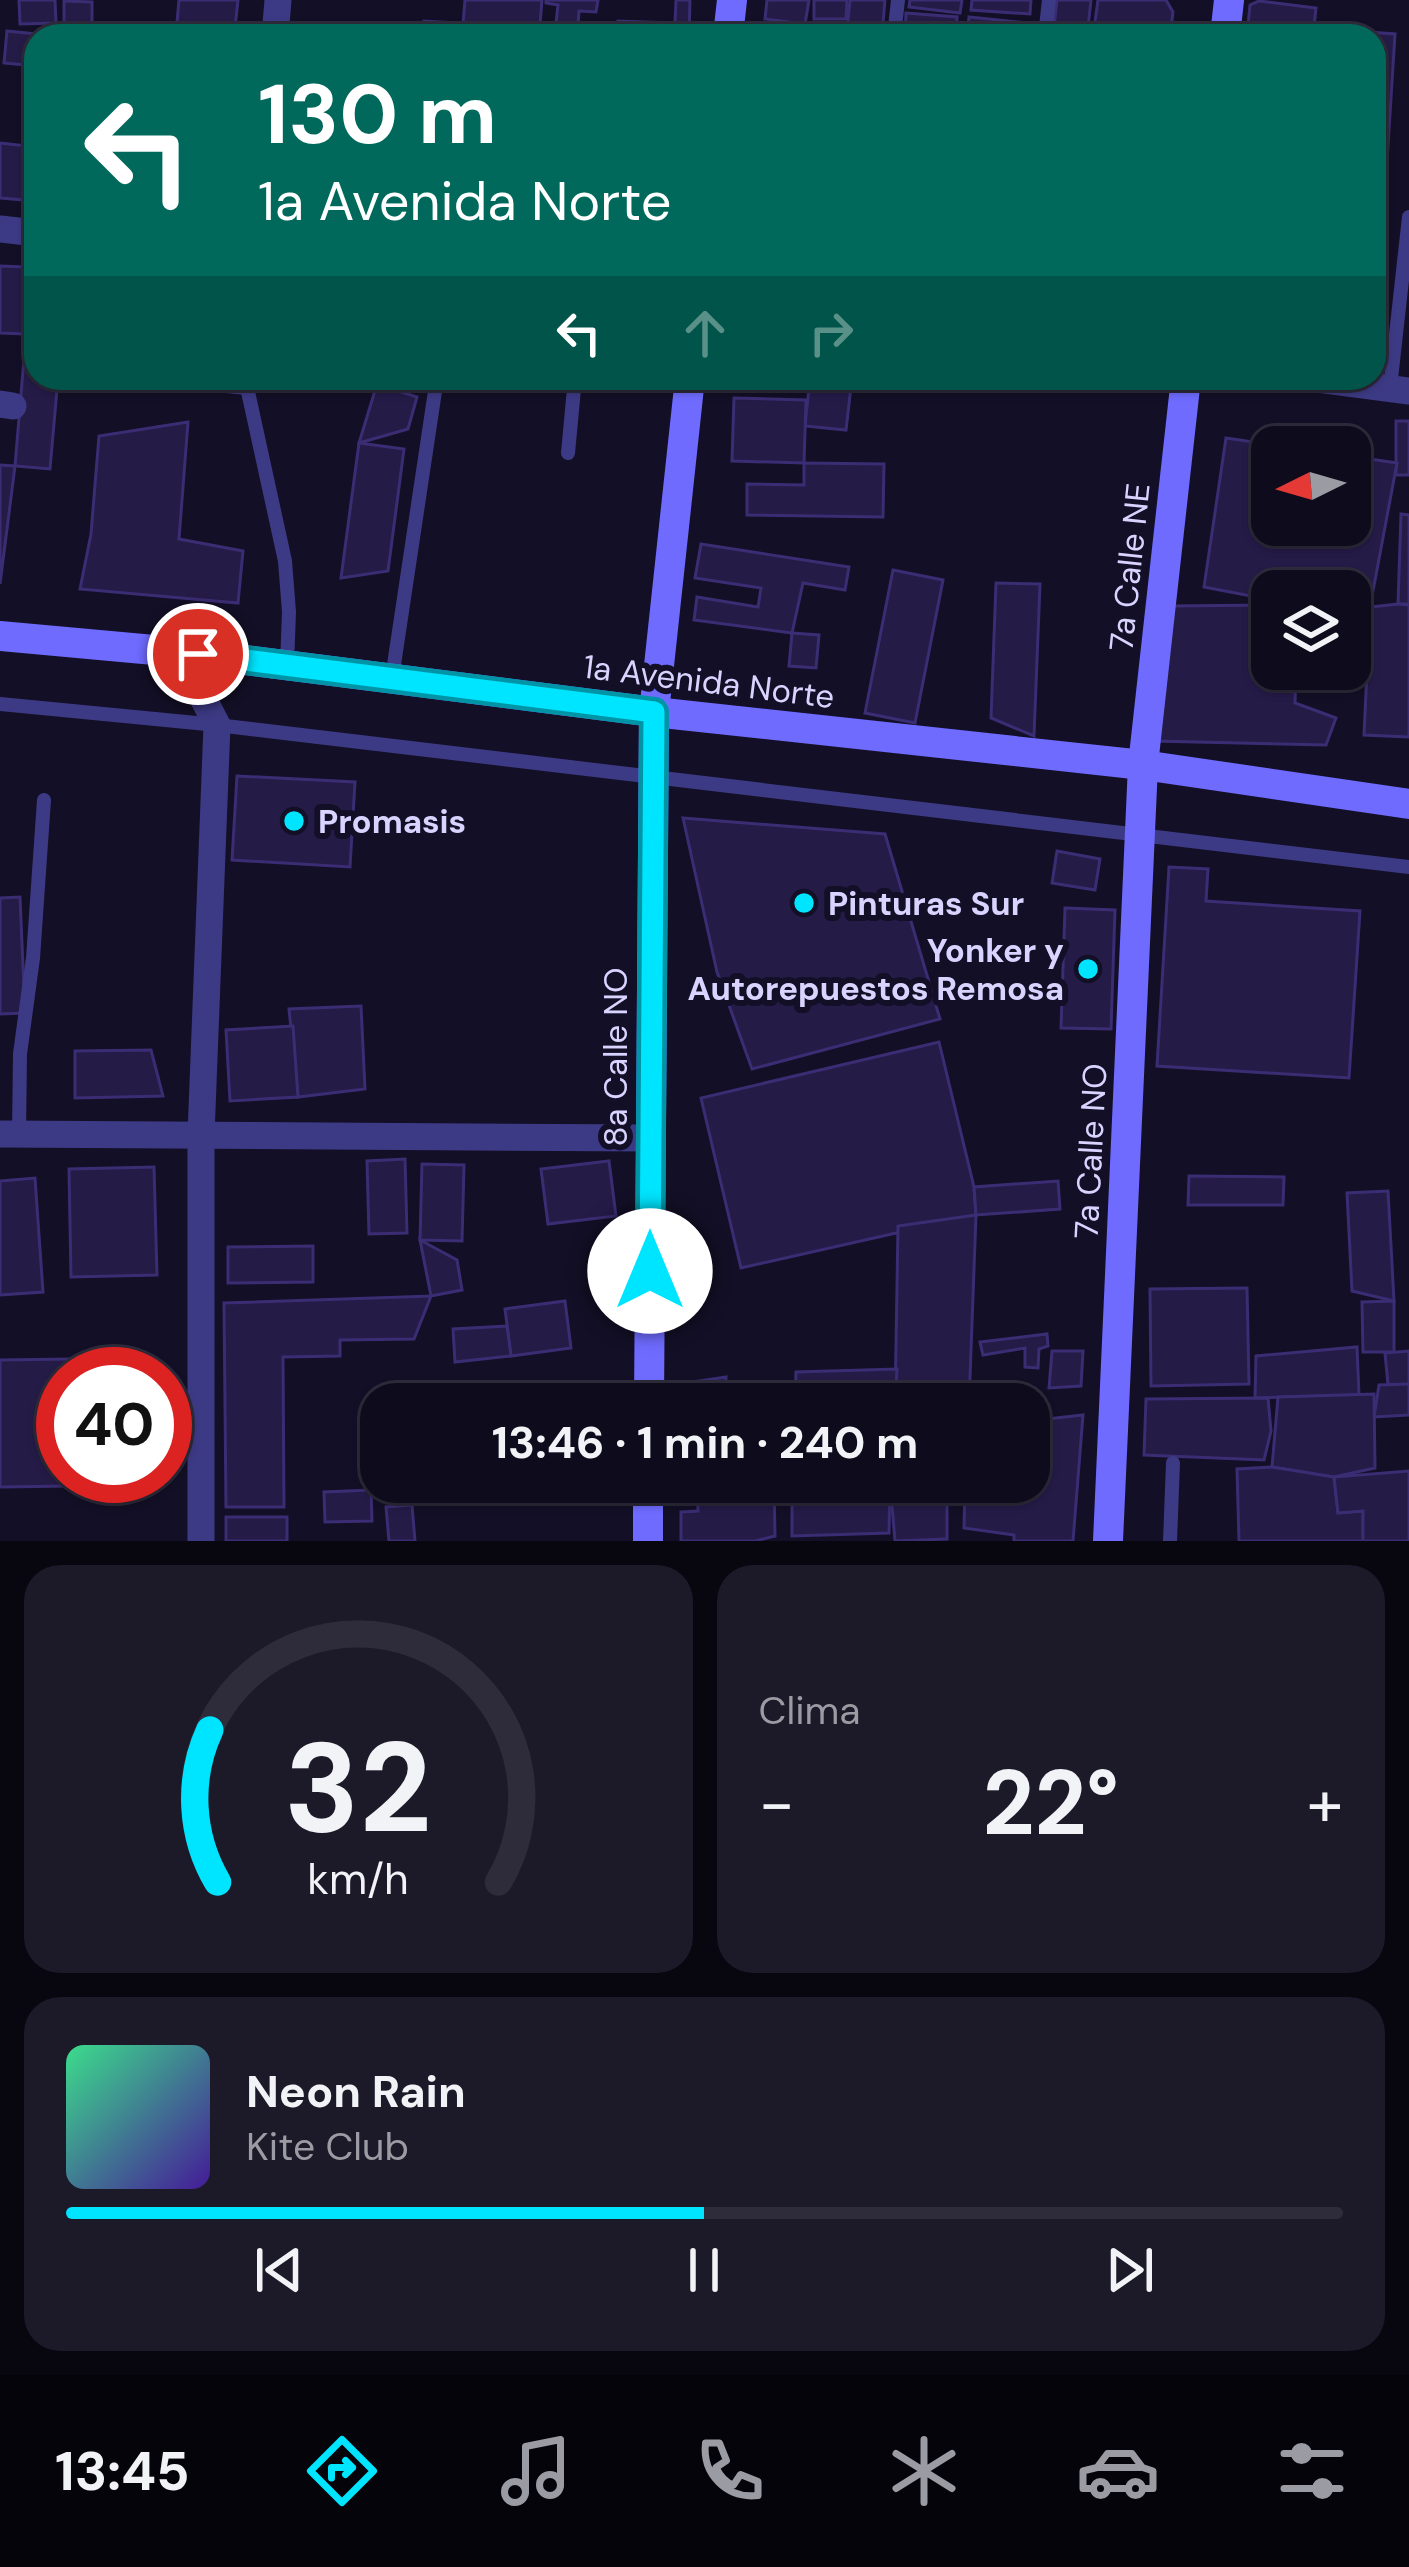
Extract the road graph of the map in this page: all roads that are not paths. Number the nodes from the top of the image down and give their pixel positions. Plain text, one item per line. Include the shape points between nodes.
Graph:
1 (1409, 217) edge
2 (1399, 389) edge
3 (248, 390) edge
4 (435, 390) edge
5 (574, 390) edge
6 (689, 390) edge
7 (1185, 390) edge
8 (568, 453) dead end
9 (0, 635) edge
10 (198, 654) junction
11 (287, 665) junction
12 (392, 679) junction
13 (0, 704) edge
14 (654, 712) junction
15 (217, 725) junction
16 (1143, 765) junction
17 (653, 778) junction
18 (44, 800) dead end
19 (1409, 804) edge
20 (1140, 834) junction
21 (1409, 866) edge
22 (10, 1134) edge
23 (201, 1135) junction
24 (650, 1138) junction
25 (649, 1383) edge
26 (1173, 1463) dead end
27 (648, 1503) edge
28 (201, 1541) edge
29 (648, 1541) edge
30 (1108, 1541) edge
31 (1170, 1541) edge

1 - 2 lane
3 - 11 lane via 285,561
4 - 12 lane
5 - 8 lane
6 - 14 street, 8a Calle NO
7 - 16 street, 7a Calle NE
9 - 10 street, 1a Avenida Norte
10 - 11 street, 1a Avenida Norte
10 - 15 street via 202,696
11 - 12 street, 1a Avenida Norte
12 - 14 street, 1a Avenida Norte
13 - 15 lane
14 - 16 street, 1a Avenida Norte
14 - 17 street, 8a Calle NO
15 - 17 lane
15 - 23 street
16 - 19 street, 1a Avenida Norte
16 - 20 street, 7a Calle NO
17 - 20 lane
17 - 24 street, 8a Calle NO
18 - 22 lane
20 - 21 lane
20 - 30 street, 7a Calle NO
22 - 23 street
23 - 24 street
23 - 28 street
24 - 25 street, 8a Calle NO
26 - 31 lane
27 - 29 street

